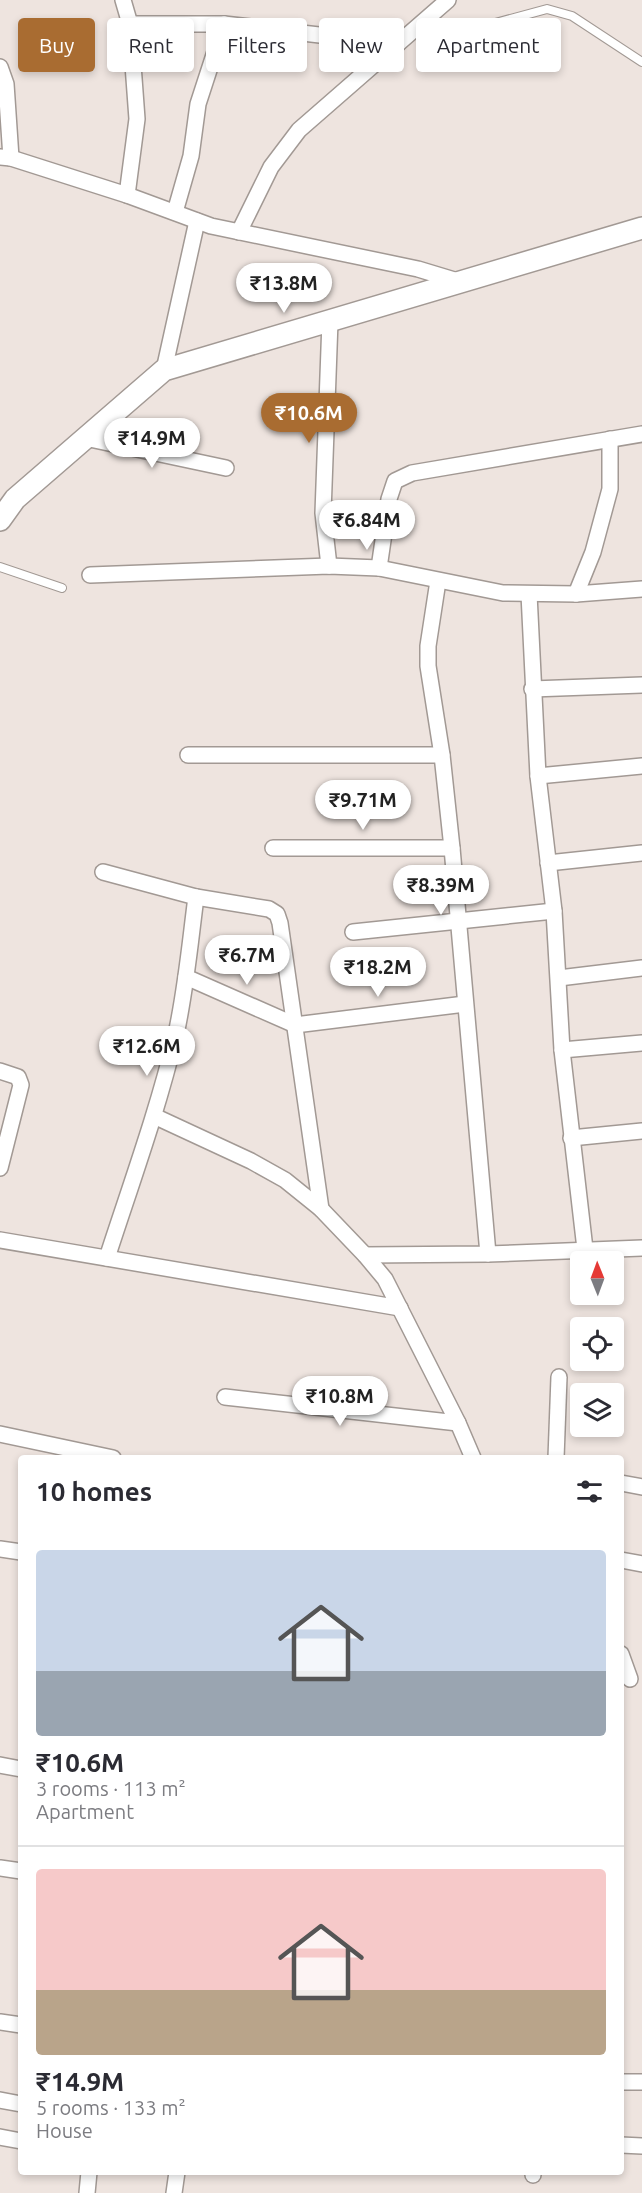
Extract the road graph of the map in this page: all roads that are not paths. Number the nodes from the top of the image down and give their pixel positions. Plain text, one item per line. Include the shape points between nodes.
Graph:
1 (123, 0) edge
2 (448, 0) edge
3 (128, 18) edge
4 (429, 18) edge
5 (514, 18) edge
6 (416, 30) edge
7 (404, 39) edge
8 (642, 62) edge
9 (0, 68) edge
10 (134, 72) edge
11 (208, 72) edge
12 (366, 72) edge
13 (3, 84) edge
14 (5, 158) edge
15 (127, 195) junction
16 (175, 212) junction
17 (197, 221) junction
18 (642, 228) edge
19 (239, 232) junction
20 (461, 282) junction
21 (330, 321) junction
22 (164, 370) junction
23 (642, 434) edge
24 (85, 438) junction
25 (616, 439) junction
26 (226, 468) dead end
27 (0, 520) edge
28 (329, 566) junction
29 (0, 567) edge
30 (379, 568) junction
31 (90, 575) dead end
32 (438, 581) junction
33 (63, 588) dead end
34 (642, 589) edge
35 (528, 594) junction
36 (576, 594) junction
37 (642, 685) edge
38 (532, 689) junction
39 (188, 755) dead end
40 (442, 755) junction
41 (642, 766) edge
42 (538, 776) junction
43 (273, 848) dead end
44 (452, 848) junction
45 (642, 853) edge
46 (548, 863) junction
47 (102, 872) dead end
48 (196, 897) junction
49 (554, 911) junction
50 (458, 920) junction
51 (353, 932) dead end
52 (642, 968) edge
53 (186, 977) junction
54 (559, 978) junction
55 (465, 1004) junction
56 (295, 1025) junction
57 (642, 1042) edge
58 (562, 1050) junction
59 (0, 1071) edge
60 (154, 1116) junction
61 (642, 1131) edge
62 (5, 1136) edge
63 (572, 1138) junction
64 (0, 1168) edge
65 (321, 1209) junction
66 (0, 1240) edge
67 (642, 1248) edge
68 (585, 1250) junction
69 (365, 1254) junction
70 (488, 1254) junction
71 (106, 1258) junction
72 (400, 1308) junction
73 (558, 1377) dead end
74 (225, 1397) dead end
75 (458, 1423) junction
76 (0, 1434) edge
77 (100, 1455) edge
78 (472, 1455) edge
79 (556, 1455) edge
80 (624, 1484) edge
81 (642, 1487) edge
82 (0, 1549) edge
83 (18, 1552) edge
84 (624, 1561) edge
85 (642, 1564) edge
86 (624, 1662) edge
87 (631, 1679) edge
88 (0, 1766) edge
89 (18, 1769) edge
90 (0, 1868) edge
91 (18, 1871) edge
92 (0, 2022) edge
93 (18, 2025) edge
94 (624, 2082) edge
95 (642, 2082) edge
96 (0, 2100) edge
97 (18, 2103) edge
98 (0, 2138) edge
99 (18, 2141) edge
100 (624, 2145) edge
101 (642, 2146) edge
102 (90, 2175) edge
103 (177, 2175) edge
104 (87, 2193) edge
105 (174, 2193) edge

1 - 3 street
2 - 4 street
5 - 8 lane via 547,9 572,16
6 - 7 street
9 - 13 street
10 - 15 street via 137,119
11 - 16 street
12 - 19 street via 299,130 271,167
13 - 14 street
14 - 15 street
15 - 16 street
16 - 17 street
17 - 19 street
17 - 22 street
18 - 20 street
19 - 20 street via 418,269
20 - 21 street
21 - 22 street
21 - 28 street via 323,513
22 - 24 street
23 - 25 street
24 - 26 street
24 - 27 street via 15,499
25 - 30 street via 411,473 395,481
25 - 36 street via 610,489
28 - 30 street
28 - 31 street
29 - 33 lane
30 - 32 street
32 - 35 street
32 - 40 street via 428,666
34 - 36 street
35 - 36 street
35 - 38 street
37 - 38 street
38 - 42 street
39 - 40 street
40 - 44 street
41 - 42 street
42 - 46 street
43 - 44 street
44 - 50 street
45 - 46 street
46 - 49 street
47 - 48 street
48 - 53 street
48 - 56 street via 258,906 277,914
49 - 50 street
49 - 54 street
50 - 51 street
50 - 55 street
52 - 54 street
53 - 56 street
53 - 60 street
54 - 58 street
55 - 56 street
55 - 70 street
56 - 65 street
57 - 58 street
58 - 63 street
59 - 62 street via 14,1074 21,1081
60 - 65 street via 251,1161 285,1180
60 - 71 street
61 - 63 street
62 - 64 street
63 - 68 street
65 - 69 street
66 - 71 street
67 - 68 street
68 - 70 street
69 - 70 street
69 - 72 street via 385,1279
71 - 72 street
72 - 75 street
73 - 79 street
74 - 75 street
75 - 78 street
76 - 77 street
80 - 81 street
82 - 83 street
84 - 85 street
86 - 87 street
88 - 89 street
90 - 91 street
92 - 93 street
94 - 95 street
96 - 97 street
98 - 99 street
100 - 101 street
102 - 104 street
103 - 105 street

